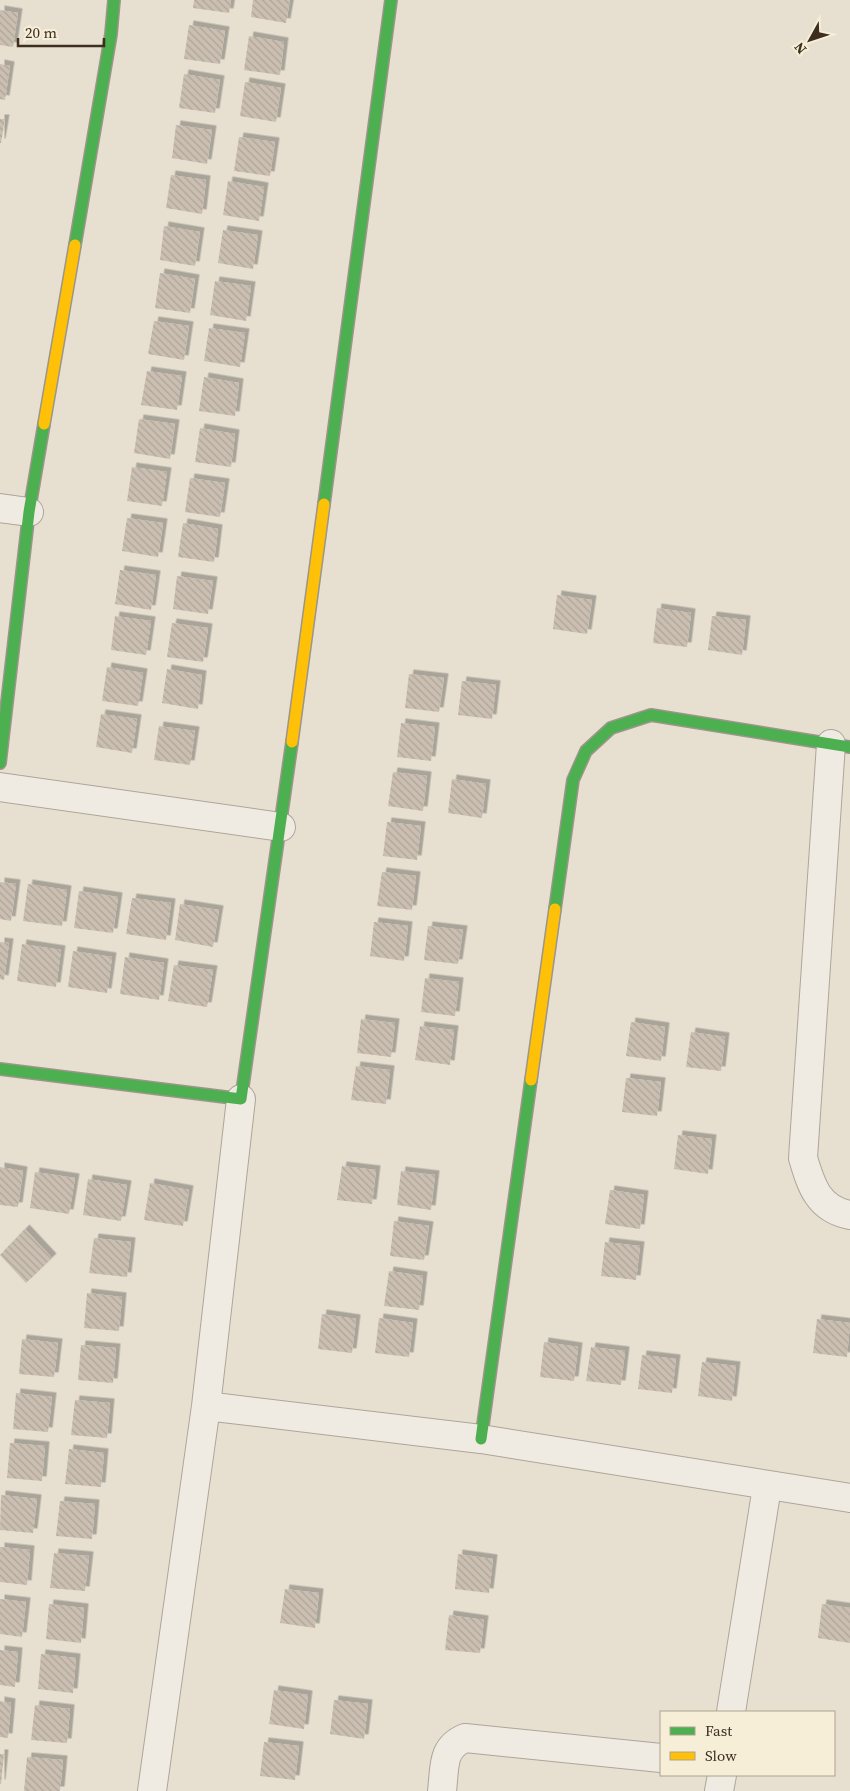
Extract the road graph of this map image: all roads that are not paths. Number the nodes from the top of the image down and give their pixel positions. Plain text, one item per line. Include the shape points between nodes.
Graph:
1 (114, 0) edge
2 (391, 0) edge
3 (0, 508) edge
4 (29, 512) junction
5 (840, 745) edge
6 (0, 763) edge
7 (0, 788) edge
8 (281, 827) junction
9 (0, 1069) edge
10 (241, 1100) junction
11 (850, 1215) edge
12 (206, 1406) junction
13 (481, 1439) junction
14 (767, 1487) junction
15 (850, 1498) edge
16 (731, 1711) edge
17 (660, 1758) edge
18 (722, 1776) edge
19 (152, 1791) edge
20 (442, 1791) edge
21 (719, 1791) edge

1 - 4 street via 111,34
2 - 8 street
3 - 4 street
4 - 6 street
5 - 11 street via 803,1158 812,1190 837,1212
5 - 13 street via 651,715 611,728 586,752 573,780
7 - 8 street
8 - 10 street
9 - 10 street
10 - 12 street
12 - 13 street
12 - 19 street
13 - 14 street
14 - 15 street
14 - 16 street
17 - 20 street via 465,1738 454,1742 447,1752
18 - 21 street

